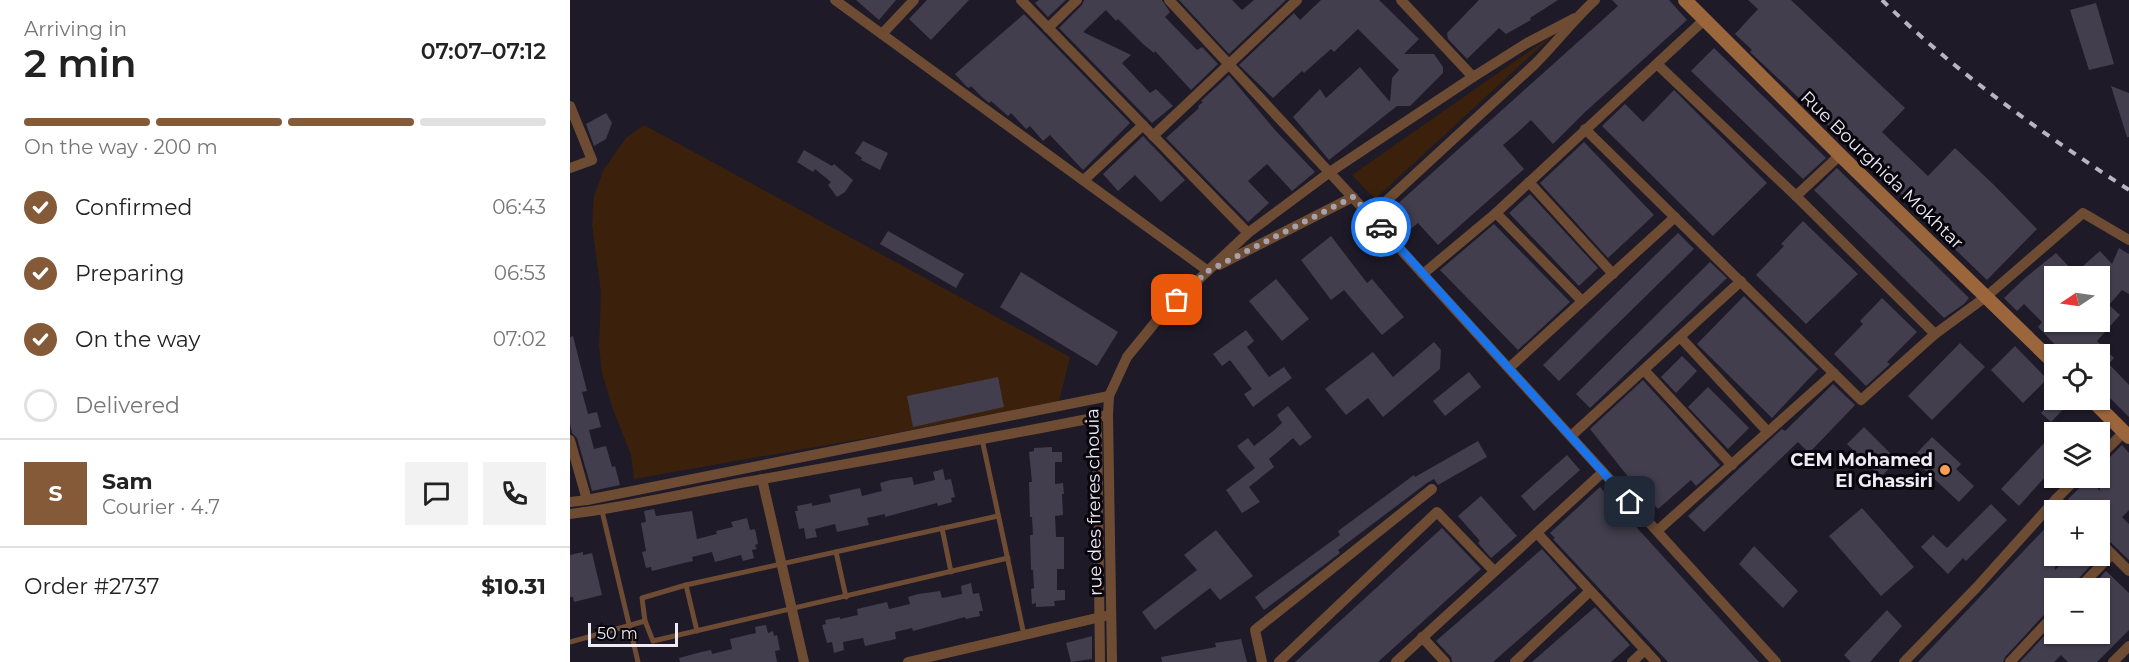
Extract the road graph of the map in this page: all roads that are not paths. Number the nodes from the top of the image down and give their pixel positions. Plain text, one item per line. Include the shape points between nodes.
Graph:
1 (835, 0) edge
2 (914, 0) edge
3 (1021, 0) edge
4 (1077, 0) edge
5 (1169, 0) edge
6 (1297, 0) edge
7 (1401, 0) edge
8 (1595, 0) edge
9 (1685, 0) edge
10 (1575, 18) junction
11 (1704, 20) junction
12 (1048, 28) junction
13 (882, 34) junction
14 (1229, 64) junction
15 (1658, 65) junction
16 (1473, 77) junction
17 (570, 106) edge
18 (1143, 125) junction
19 (1586, 129) junction
20 (1153, 136) junction
21 (1840, 155) junction
22 (570, 168) edge
23 (1330, 172) junction
24 (1084, 180) junction
25 (1529, 182) junction
26 (1796, 196) junction
27 (1353, 197) junction
28 (1496, 213) junction
29 (1370, 216) junction
30 (1675, 217) junction
31 (1248, 233) junction
32 (2129, 240) edge
33 (1208, 271) junction
34 (1423, 274) junction
35 (1613, 274) junction
36 (1741, 281) junction
37 (1987, 296) junction
38 (1582, 301) junction
39 (1935, 334) junction
40 (1680, 337) junction
41 (2044, 353) edge
42 (1509, 368) junction
43 (1644, 370) junction
44 (1834, 373) junction
45 (1109, 396) junction
46 (2102, 410) edge
47 (1102, 416) junction
48 (1767, 431) junction
49 (2127, 435) edge
50 (1571, 436) junction
51 (570, 440) edge
52 (982, 440) junction
53 (2110, 448) edge
54 (1732, 465) junction
55 (1604, 472) junction
56 (762, 479) junction
57 (2067, 488) edge
58 (1432, 489) dead end
59 (2056, 499) joint
60 (587, 500) junction
61 (570, 502) edge
62 (602, 511) junction
63 (570, 514) edge
64 (998, 516) junction
65 (942, 528) junction
66 (1657, 531) junction
67 (1537, 532) junction
68 (836, 552) junction
69 (2112, 554) joint
70 (1008, 558) junction
71 (781, 564) junction
72 (1494, 571) junction
73 (2129, 571) edge
74 (951, 572) junction
75 (2089, 578) edge
76 (686, 585) junction
77 (1590, 591) junction
78 (846, 597) junction
79 (792, 610) junction
80 (1112, 615) junction
81 (1100, 618) junction
82 (645, 621) junction
83 (629, 625) junction
84 (2044, 626) edge
85 (697, 631) junction
86 (1024, 635) junction
87 (1422, 637) junction
88 (570, 642) edge
89 (2129, 646) edge
90 (1645, 650) junction
91 (638, 662) edge
92 (804, 662) edge
93 (908, 662) edge
94 (1100, 662) edge
95 (1112, 662) edge
96 (1262, 662) edge
97 (1279, 662) edge
98 (1396, 662) edge
99 (1445, 662) edge
100 (1515, 662) edge
101 (1632, 662) edge
102 (1656, 662) edge
103 (1776, 662) edge
104 (1904, 662) edge
105 (2010, 662) edge
106 (2113, 662) edge

1 - 13 street
2 - 13 street
3 - 12 street
4 - 12 street
5 - 14 street
6 - 14 street
7 - 16 street
8 - 10 street
9 - 11 main road, Rue Bourghida Mokhtar
10 - 16 street, rue des freres chouia
10 - 29 street via 1536,64
11 - 15 street
11 - 21 main road, Rue Bourghida Mokhtar
12 - 18 street
13 - 24 street
14 - 20 street
14 - 23 street
15 - 19 street
15 - 26 street
16 - 23 street, rue des freres chouia
17 - 22 street via 592,160
18 - 20 street
18 - 24 street
19 - 25 street
19 - 30 street
20 - 31 street
21 - 26 street
21 - 37 main road, Rue Bourghida Mokhtar
23 - 27 street
23 - 31 street, rue des freres chouia
24 - 33 street
25 - 28 street
25 - 35 street
26 - 39 street
27 - 29 street
27 - 33 street
28 - 34 street
28 - 38 street
29 - 34 street
30 - 35 street
30 - 36 street
31 - 33 street, rue des freres chouia
32 - 37 street via 2083,213
33 - 45 street, rue des freres chouia via 1162,314 1127,357
34 - 42 street
35 - 38 street
36 - 40 street
36 - 44 street
37 - 39 street
37 - 41 main road, Rue Bourghida Mokhtar
38 - 42 street
39 - 44 street via 1861,400
40 - 43 street
40 - 48 street
42 - 50 street
43 - 50 street
43 - 54 street
44 - 48 street
45 - 47 street, rue des freres chouia
45 - 60 street
46 - 49 main road
47 - 52 street
47 - 80 street, rue des freres chouia
47 - 81 street
48 - 54 street
49 - 53 street
50 - 55 street
51 - 60 street
52 - 56 street
52 - 64 lane
54 - 66 street
55 - 66 street
55 - 67 street
56 - 62 street
56 - 71 street
57 - 59 street
58 - 96 street via 1255,630
59 - 104 street
60 - 61 street
62 - 63 street
62 - 83 lane
64 - 65 lane
64 - 70 lane
65 - 68 lane
65 - 74 lane
66 - 103 street
67 - 72 street
67 - 77 street
68 - 71 lane
68 - 78 lane
69 - 73 street
69 - 75 street
70 - 74 lane
70 - 86 lane
71 - 76 lane
71 - 79 street
72 - 87 street
72 - 97 street via 1437,512
74 - 78 lane
76 - 82 lane via 642,598
76 - 85 lane
77 - 90 street
77 - 100 street
78 - 79 lane
79 - 85 lane
79 - 92 street
80 - 81 street
80 - 95 street, rue des freres chouia
81 - 86 street
81 - 94 street
82 - 83 lane
82 - 85 lane via 652,641
83 - 88 lane
83 - 91 lane
84 - 105 street
86 - 93 street
87 - 98 street
87 - 99 street
89 - 106 street
90 - 101 street
90 - 102 street

